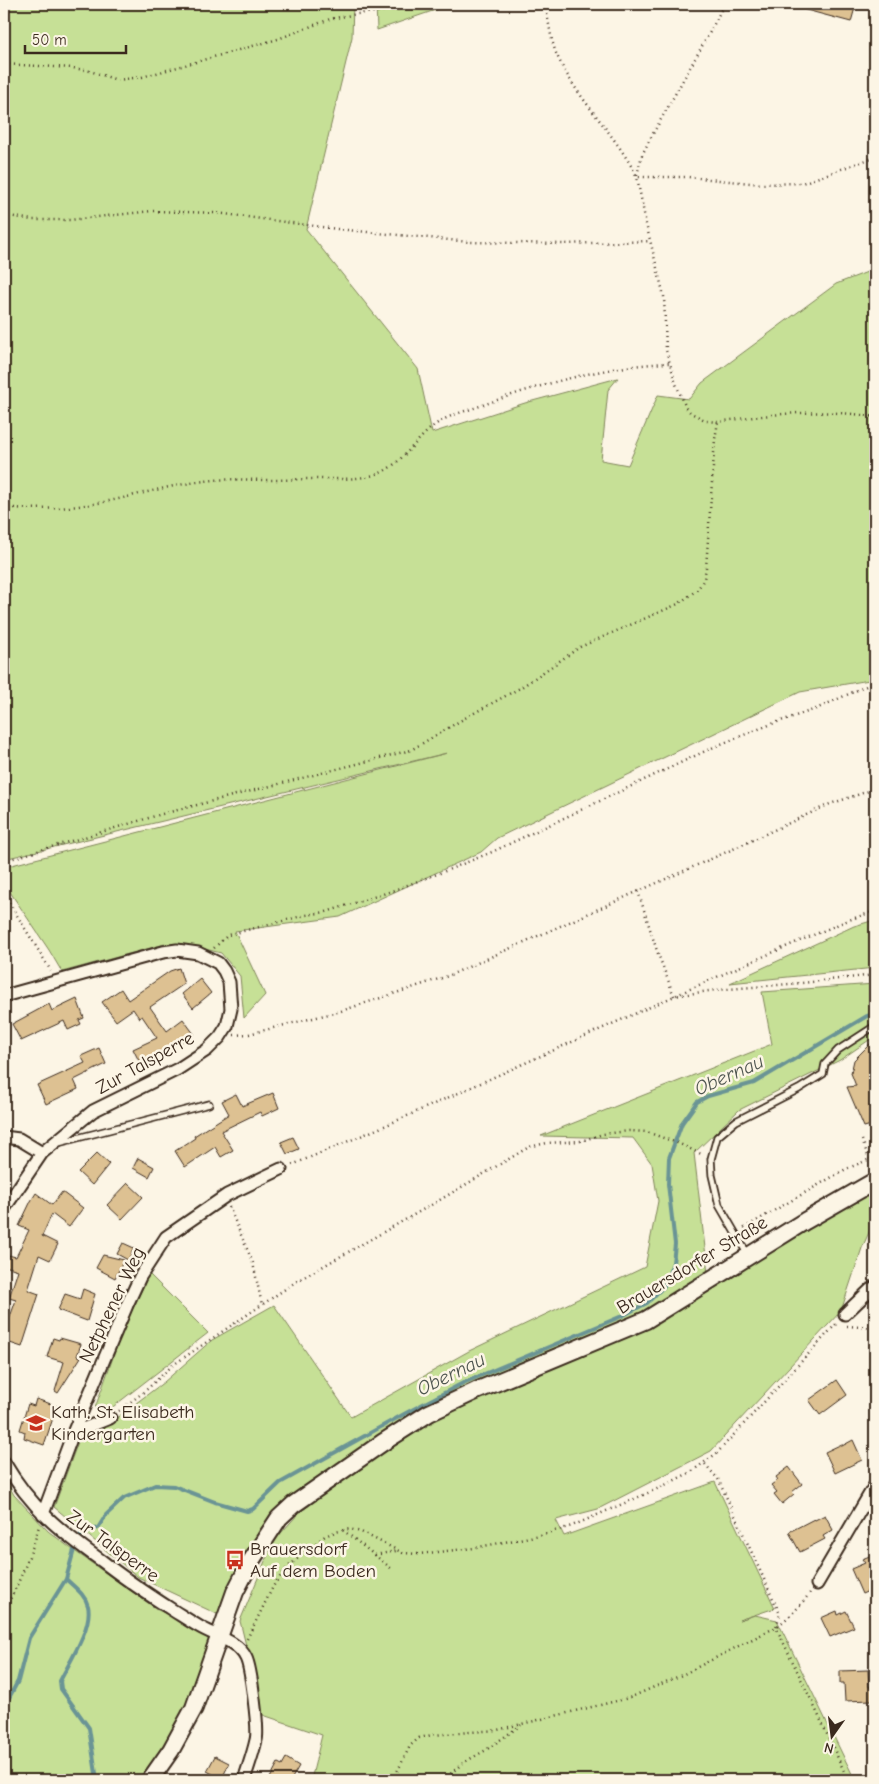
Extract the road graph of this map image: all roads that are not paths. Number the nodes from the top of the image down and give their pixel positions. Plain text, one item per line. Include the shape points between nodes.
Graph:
1 (4, 996) edge
2 (875, 1026) edge
3 (209, 1104) dead end
4 (4, 1137) edge
5 (53, 1144) junction
6 (42, 1153) junction
7 (281, 1170) road end
8 (875, 1181) edge
9 (4, 1209) edge
10 (748, 1257) junction
11 (875, 1287) edge
12 (845, 1314) road end
13 (110, 1418) road end
14 (73, 1433) junction
15 (4, 1462) edge
16 (875, 1486) edge
17 (43, 1514) junction
18 (817, 1584) road end
19 (219, 1638) junction
20 (150, 1780) edge
21 (244, 1780) edge

1 - 5 street, Zur Talsperre via 177,950 218,963 229,982 231,1009 227,1026 207,1050 178,1069 93,1111
2 - 10 lane via 838,1050 825,1064 823,1074 736,1121 716,1136 711,1159 719,1205
3 - 5 lane
4 - 6 street via 19,1140
5 - 6 street, Zur Talsperre
6 - 9 street, Zur Talsperre
7 - 14 street, Netphener Weg via 225,1196 166,1238 137,1284
8 - 10 street, Brauersdorfer Straße
10 - 19 street, Brauersdorfer Straße via 646,1320 429,1414 293,1504 279,1518 251,1561 235,1592
11 - 12 street
13 - 14 street
14 - 17 street, Netphener Weg
15 - 17 street, Zur Talsperre
16 - 18 street
17 - 19 street, Zur Talsperre via 143,1591
19 - 20 street, Brauersdorfer Straße via 194,1708
19 - 21 street, Zur Talsperre via 241,1650 250,1671 257,1738

